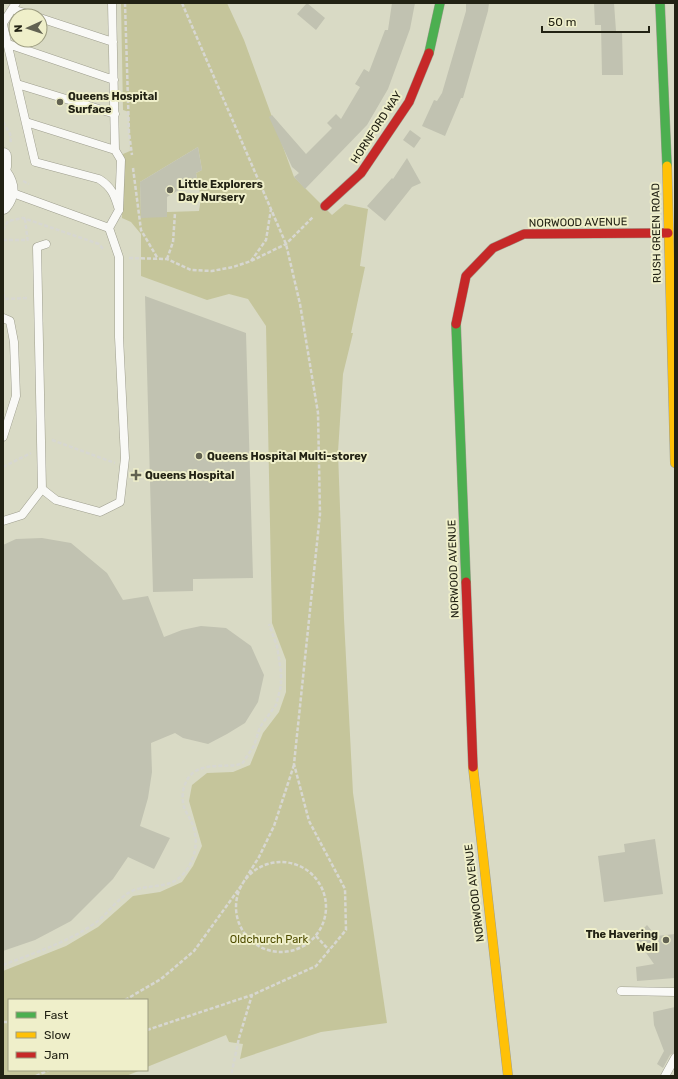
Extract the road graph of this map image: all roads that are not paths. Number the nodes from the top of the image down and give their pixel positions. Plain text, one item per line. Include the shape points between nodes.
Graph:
1 (440, 3) edge
2 (660, 3) edge
3 (110, 4) edge
4 (14, 6) edge
5 (48, 21) edge
6 (3, 24) edge
7 (113, 42) junction
8 (8, 44) edge
9 (9, 48) edge
10 (20, 48) edge
11 (114, 80) junction
12 (17, 84) junction
13 (115, 114) junction
14 (26, 122) junction
15 (115, 150) junction
16 (3, 156) edge
17 (3, 166) edge
18 (3, 173) edge
19 (671, 173) edge
20 (6, 199) edge
21 (325, 206) road end
22 (119, 210) junction
23 (110, 228) junction
24 (668, 233) junction
25 (46, 244) dead end
26 (3, 318) edge
27 (3, 437) edge
28 (675, 463) edge
29 (42, 489) junction
30 (3, 521) edge
31 (621, 991) dead end
32 (675, 992) edge
33 (675, 1058) edge
34 (508, 1076) edge
35 (665, 1076) edge

1 - 21 street, HORNFORD WAY via 430,51 409,102 360,173
2 - 19 street, RUSH GREEN ROAD
3 - 7 lane
4 - 6 lane
5 - 7 lane
6 - 8 lane
7 - 11 lane
9 - 12 lane
10 - 11 lane
11 - 13 lane
12 - 13 lane
12 - 14 lane
13 - 15 lane
14 - 15 lane
14 - 22 lane via 35,162 99,179 113,192
15 - 22 lane via 121,160
16 - 17 street
18 - 20 street via 9,185
19 - 24 street, RUSH GREEN ROAD
20 - 23 lane
22 - 23 lane
23 - 29 lane via 119,256 119,337 125,458 120,502 100,512 56,500
24 - 28 street, RUSH GREEN ROAD
24 - 34 street, NORWOOD AVENUE via 524,234 493,248 466,276 456,320 473,774
25 - 29 lane via 37,247
26 - 27 lane via 10,321 14,342 16,396
29 - 30 lane via 22,515
31 - 32 lane
33 - 35 lane

